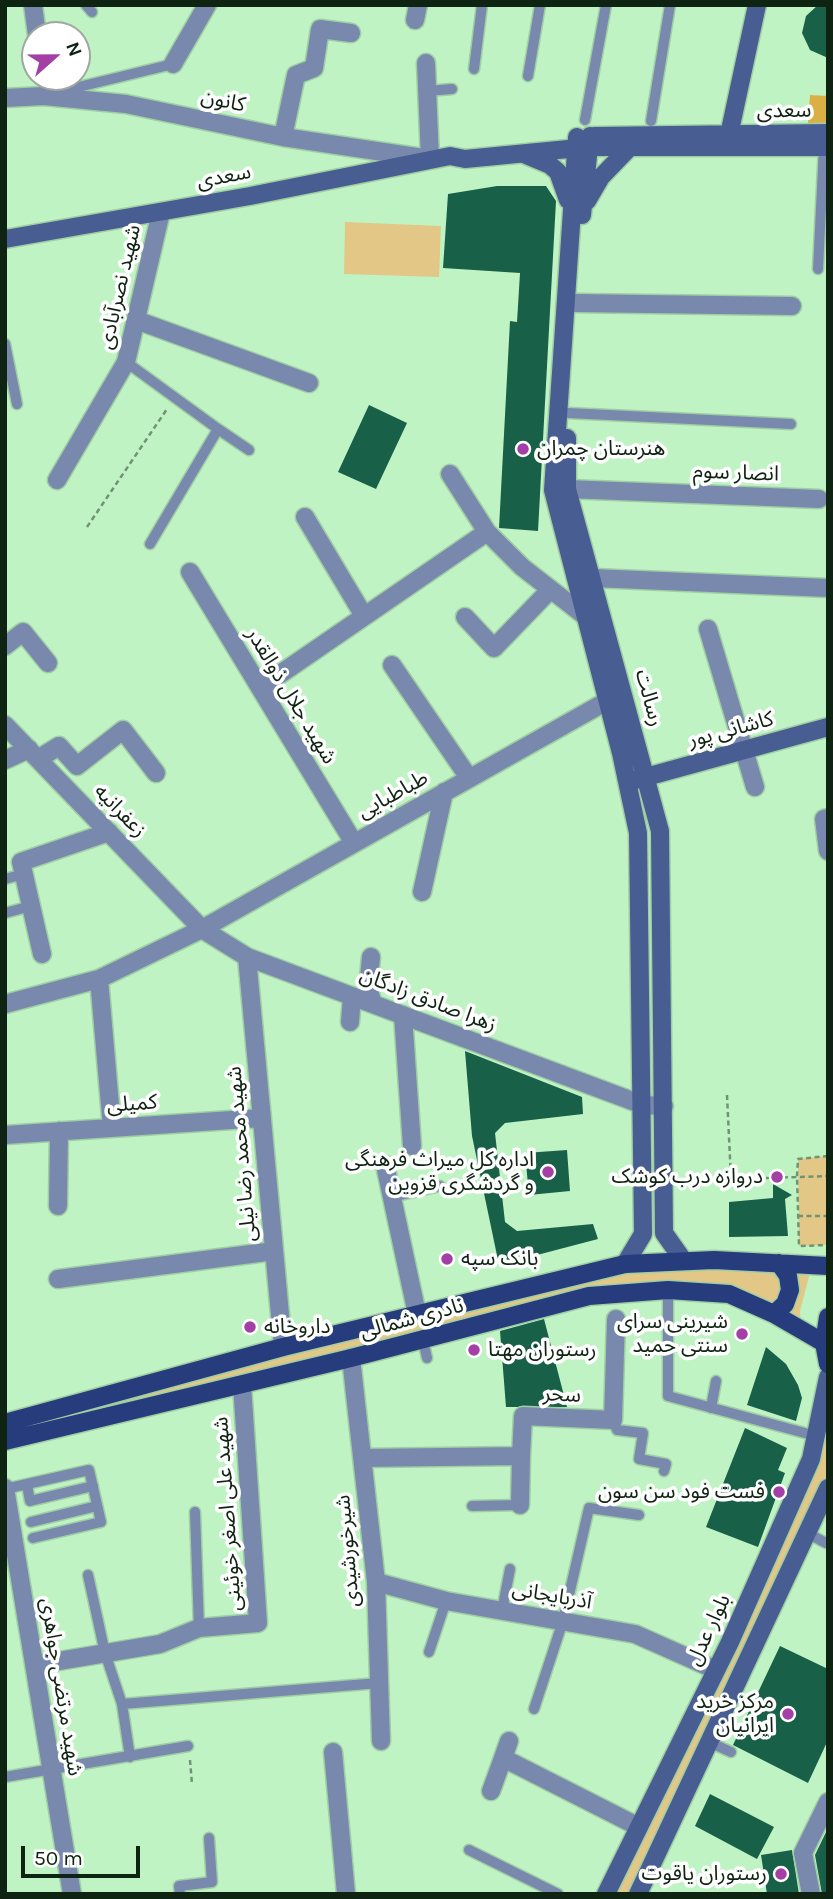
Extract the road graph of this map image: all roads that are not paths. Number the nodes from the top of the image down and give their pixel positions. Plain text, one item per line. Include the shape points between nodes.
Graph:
1 (207, 5) edge
2 (482, 5) edge
3 (540, 5) edge
4 (606, 5) edge
5 (670, 5) edge
6 (757, 5) edge
7 (351, 33) dead end
8 (426, 63) dead end
9 (173, 64) joint
10 (474, 69) dead end
11 (528, 76) dead end
12 (452, 89) dead end
13 (43, 91) edge
14 (427, 91) junction
15 (44, 96) junction
16 (5, 98) edge
17 (651, 121) dead end
18 (729, 135) junction
19 (283, 137) junction
20 (583, 138) junction
21 (826, 143) edge
22 (629, 148) junction
23 (519, 153) junction
24 (450, 156) junction
25 (430, 159) junction
26 (577, 211) junction
27 (161, 212) junction
28 (5, 239) edge
29 (818, 269) dead end
30 (575, 303) junction
31 (792, 306) dead end
32 (136, 320) junction
33 (5, 344) edge
34 (126, 362) junction
35 (309, 383) dead end
36 (17, 404) dead end
37 (568, 413) junction
38 (790, 424) dead end
39 (218, 429) junction
40 (249, 450) dead end
41 (450, 474) dead end
42 (57, 481) dead end
43 (567, 489) junction
44 (819, 499) dead end
45 (305, 517) dead end
46 (487, 532) junction
47 (150, 544) dead end
48 (190, 572) dead end
49 (593, 578) junction
50 (828, 588) edge
51 (550, 590) junction
52 (364, 616) junction
53 (585, 616) junction
54 (465, 617) dead end
55 (708, 629) dead end
56 (5, 646) edge
57 (48, 663) dead end
58 (392, 665) dead end
59 (260, 688) junction
60 (607, 701) junction
61 (5, 725) edge
62 (828, 727) edge
63 (744, 750) junction
64 (34, 754) junction
65 (5, 760) edge
66 (156, 773) dead end
67 (469, 778) junction
68 (637, 779) junction
69 (754, 787) dead end
70 (444, 792) junction
71 (826, 818) edge
72 (109, 832) junction
73 (354, 843) junction
74 (828, 851) edge
75 (24, 874) junction
76 (5, 879) edge
77 (422, 892) dead end
78 (31, 906) junction
79 (5, 913) edge
80 (202, 929) junction
81 (42, 954) dead end
82 (247, 957) junction
83 (371, 957) dead end
84 (99, 979) junction
85 (352, 996) junction
86 (5, 1003) edge
87 (373, 1004) junction
88 (403, 1015) junction
89 (350, 1022) dead end
90 (643, 1105) junction
91 (664, 1106) junction
92 (262, 1118) junction
93 (112, 1128) junction
94 (59, 1131) junction
95 (5, 1135) edge
96 (412, 1146) dead end
97 (385, 1165) dead end
98 (440, 1186) dead end
99 (392, 1197) junction
100 (58, 1206) dead end
101 (274, 1251) junction
102 (683, 1260) junction
103 (779, 1263) junction
104 (625, 1264) junction
105 (828, 1266) edge
106 (58, 1279) dead end
107 (668, 1290) junction
108 (417, 1314) junction
109 (774, 1314) junction
110 (828, 1317) edge
111 (616, 1319) dead end
112 (824, 1343) junction
113 (283, 1347) junction
114 (351, 1358) junction
115 (828, 1364) edge
116 (828, 1377) edge
117 (716, 1381) dead end
118 (242, 1385) junction
119 (711, 1408) junction
120 (613, 1420) junction
121 (5, 1423) edge
122 (816, 1436) junction
123 (5, 1441) edge
124 (521, 1456) junction
125 (362, 1458) junction
126 (664, 1471) dead end
127 (27, 1485) junction
128 (93, 1486) junction
129 (5, 1488) edge
130 (828, 1488) edge
131 (97, 1506) junction
132 (472, 1506) dead end
133 (520, 1506) joint
134 (195, 1512) dead end
135 (639, 1515) dead end
136 (32, 1522) dead end
137 (807, 1533) junction
138 (33, 1538) dead end
139 (826, 1543) dead end
140 (510, 1570) dead end
141 (88, 1575) dead end
142 (376, 1583) junction
143 (446, 1601) junction
144 (502, 1611) junction
145 (563, 1621) junction
146 (198, 1628) junction
147 (429, 1652) dead end
148 (106, 1653) junction
149 (36, 1665) junction
150 (716, 1670) junction
151 (379, 1683) junction
152 (121, 1703) junction
153 (534, 1709) dead end
154 (381, 1741) dead end
155 (709, 1742) junction
156 (188, 1746) road end
157 (333, 1752) dead end
158 (731, 1752) dead end
159 (131, 1757) junction
160 (52, 1772) junction
161 (5, 1777) edge
162 (491, 1791) dead end
163 (828, 1802) edge
164 (639, 1827) junction
165 (209, 1838) dead end
166 (469, 1850) dead end
167 (72, 1894) edge
168 (180, 1894) edge
169 (346, 1894) edge
170 (558, 1894) edge
171 (606, 1894) edge
172 (638, 1894) edge
173 (811, 1894) edge

1 - 9 street
2 - 10 lane
3 - 11 lane
4 - 20 lane
5 - 17 lane
6 - 18 street
7 - 19 street via 320,29 314,68 296,75
8 - 14 street
9 - 15 lane
12 - 14 lane
13 - 15 street
14 - 25 street
15 - 16 street, کانون
15 - 19 street, کانون via 126,103
18 - 20 street, سعدی
18 - 21 street, سعدی
19 - 25 street, کانون
20 - 22 street, سعدی
20 - 23 street, سعدی
20 - 24 street, سعدی via 463,148
20 - 26 street, رسالت
21 - 22 street, سعدی
21 - 29 lane
22 - 26 street
23 - 24 street, سعدی via 465,159
23 - 26 street via 558,172
24 - 25 street, سعدی
25 - 27 street, سعدی
26 - 30 street, رسالت
26 - 53 street, رسالت via 554,490
27 - 28 street, سعدی
27 - 32 street, شهید نصرآبادی
30 - 31 street
30 - 37 street, رسالت
32 - 34 street, شهید نصرآبادی
32 - 35 street
33 - 36 lane
34 - 39 lane
34 - 42 street, شهید نصرآبادی
37 - 38 lane
37 - 43 street, رسالت
39 - 40 lane
39 - 47 lane
41 - 46 street
43 - 44 street, انصار سوم
43 - 49 street, رسالت
45 - 52 street
46 - 51 street
46 - 52 street
48 - 59 street, شهید جلال ذوالقدر
49 - 50 street
49 - 68 street, رسالت
51 - 53 street
51 - 54 street via 494,648
52 - 59 street
53 - 60 street, رسالت
55 - 63 street
56 - 57 street via 23,632
58 - 67 street
59 - 73 street, شهید جلال ذوالقدر
60 - 67 street, طباطبایی
60 - 68 street, رسالت
61 - 64 street, زعفرانیه
62 - 63 street, کاشانی پور
63 - 68 street, کاشانی پور
63 - 69 street
64 - 65 street
64 - 66 street via 59,747 77,766 122,730
64 - 72 street, زعفرانیه
67 - 70 street, طباطبایی
68 - 90 street, رسالت
68 - 91 street, رسالت via 660,831
70 - 73 street, طباطبایی
70 - 77 street
71 - 74 street
72 - 75 street via 21,862
72 - 80 street, زعفرانیه
73 - 80 street, طباطبایی
75 - 76 lane
75 - 78 street
78 - 79 lane
78 - 81 street
80 - 82 street, زهرا صادق زادگان
80 - 84 street, طباطبایی
82 - 85 street, زهرا صادق زادگان
82 - 92 street, شهید محمد رضا نیلی
83 - 87 street via 368,988
84 - 86 street, طباطبایی
84 - 93 street
85 - 87 street, زهرا صادق زادگان
85 - 89 street
87 - 88 street, زهرا صادق زادگان
88 - 90 street, زهرا صادق زادگان
88 - 96 street
90 - 91 street, زهرا صادق زادگان
90 - 104 street, رسالت via 643,1234
91 - 102 street, رسالت via 664,1233
92 - 93 street, کمیلی
92 - 101 street, شهید محمد رضا نیلی
93 - 94 street, کمیلی
94 - 95 street, کمیلی
94 - 100 street
97 - 99 street
98 - 99 lane
99 - 108 street
101 - 106 street
101 - 113 street, شهید محمد رضا نیلی
102 - 103 main road, نادری شمالی
102 - 104 main road, نادری شمالی
103 - 105 main road, نادری شمالی
103 - 109 main road via 790,1290 785,1304
104 - 108 main road, نادری شمالی
107 - 109 main road, نادری شمالی via 729,1294
107 - 114 main road, نادری شمالی via 589,1296 425,1349
107 - 119 lane via 668,1396
108 - 113 main road, نادری شمالی
109 - 112 main road, نادری شمالی
110 - 112 main road
111 - 120 street
112 - 115 main road
113 - 121 main road, نادری شمالی
114 - 118 main road, نادری شمالی
114 - 125 street, شیرخورشیدی
116 - 122 street, بلوار عدل
117 - 119 lane
118 - 123 main road, نادری شمالی
118 - 146 street, شهید علی اصغر خوئینی via 258,1623
119 - 122 lane
120 - 124 street, سحر via 523,1416
120 - 126 lane via 617,1430 643,1433 639,1459 666,1464
122 - 150 street, بلوار عدل via 811,1459
124 - 125 street
124 - 133 street
125 - 142 street, شیرخورشیدی
127 - 128 lane via 89,1470
127 - 128 lane via 30,1501
127 - 129 lane
128 - 131 lane
129 - 149 street, شهید مرتضی جواهری
130 - 137 street
131 - 136 lane
131 - 138 lane via 101,1522
132 - 133 lane
134 - 146 lane
135 - 145 lane via 589,1508
137 - 139 lane
137 - 155 street
140 - 144 lane
141 - 148 lane
142 - 143 street, آذربایجانی
142 - 151 street, شیرخورشیدی
143 - 144 street, آذربایجانی
143 - 147 lane
144 - 145 street, آذربایجانی
145 - 150 street, آذربایجانی via 635,1634
145 - 153 lane
146 - 148 street via 160,1644
148 - 149 street
148 - 152 lane
149 - 160 street, شهید مرتضی جواهری
150 - 164 street, بلوار عدل
151 - 152 lane
151 - 154 street, شیرخورشیدی
152 - 159 lane
155 - 158 lane
155 - 172 street
156 - 159 lane
157 - 169 street
159 - 160 lane
160 - 161 lane
160 - 167 street, شهید مرتضی جواهری
162 - 164 street via 506,1749
163 - 173 street via 803,1853
164 - 171 street, بلوار عدل
165 - 168 lane via 212,1882 179,1886
166 - 170 lane

